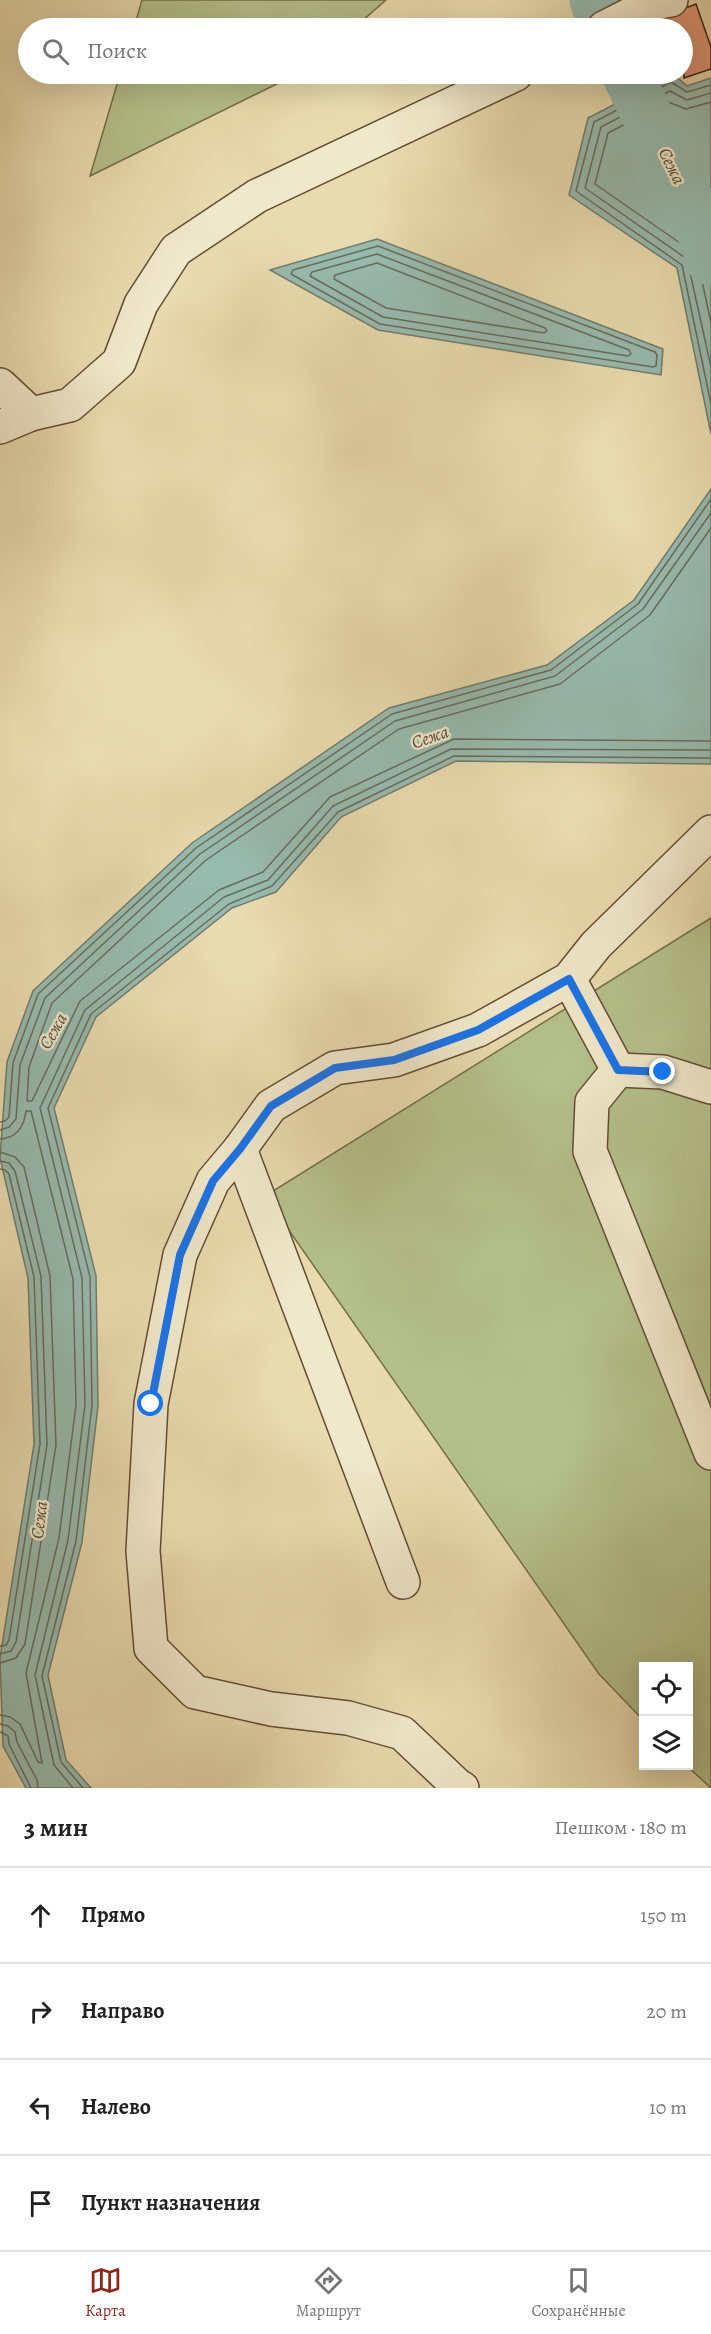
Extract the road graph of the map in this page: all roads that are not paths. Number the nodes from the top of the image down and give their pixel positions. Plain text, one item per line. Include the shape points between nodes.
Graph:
1 (671, 0) edge
2 (624, 18) edge
3 (495, 84) edge
4 (0, 385) edge
5 (31, 414) junction
6 (0, 427) edge
7 (711, 832) edge
8 (569, 979) junction
9 (618, 1070) junction
10 (711, 1087) edge
11 (240, 1149) junction
12 (711, 1453) edge
13 (403, 1582) dead end
14 (462, 1788) edge

1 - 2 street via 654,3
3 - 5 street via 257,196 176,250 141,304 119,362 70,405
4 - 5 street
5 - 6 street
7 - 8 street via 596,945
8 - 9 street
8 - 11 street via 478,1030 394,1060 335,1068 271,1106
9 - 10 street via 663,1072
9 - 12 street via 592,1102 590,1151
11 - 13 street
11 - 14 street via 213,1181 180,1255 151,1404 143,1551 151,1648 195,1692 271,1709 348,1718 402,1733

